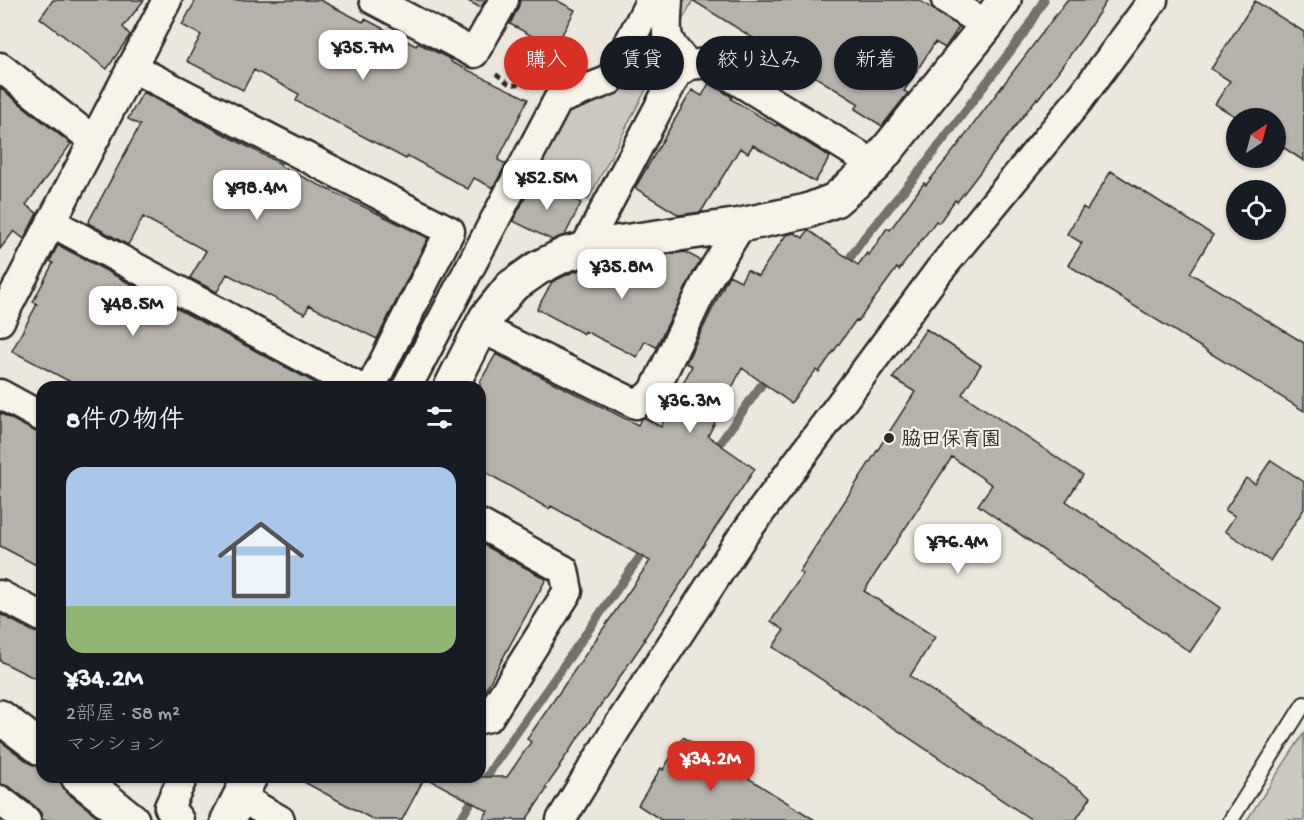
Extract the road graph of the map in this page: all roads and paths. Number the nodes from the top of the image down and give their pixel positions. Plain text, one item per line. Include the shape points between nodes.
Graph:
1 (166, 0) edge
2 (374, 0) edge
3 (504, 0) edge
4 (651, 0) edge
5 (668, 0) edge
6 (946, 0) edge
7 (1154, 0) edge
8 (996, 12) edge
9 (474, 53) junction
10 (689, 64) junction
11 (0, 67) edge
12 (131, 67) junction
13 (555, 108) junction
14 (93, 140) junction
15 (875, 165) junction
16 (51, 222) junction
17 (741, 225) junction
18 (584, 249) junction
19 (7, 290) edge
20 (0, 321) edge
21 (481, 328) junction
22 (347, 381) edge
23 (374, 381) edge
24 (410, 381) edge
25 (454, 381) edge
26 (0, 394) edge
27 (36, 414) edge
28 (486, 527) edge
29 (0, 595) edge
30 (36, 614) edge
31 (1304, 704) edge
32 (0, 717) edge
33 (486, 718) edge
34 (36, 744) edge
35 (86, 783) edge
36 (180, 783) edge
37 (239, 798) edge
38 (0, 800) edge
39 (26, 820) edge
40 (132, 820) edge
41 (179, 820) edge
42 (280, 820) edge
43 (561, 820) edge
44 (1231, 820) edge

1 - 12 street
2 - 9 street
3 - 9 street
4 - 13 street via 610,80 558,100
5 - 10 street via 665,31 674,51
6 - 8 street
7 - 43 street via 1079,100 938,272 742,537
8 - 15 street
9 - 13 path via 510,85 524,84
10 - 15 street via 709,63
10 - 18 street via 677,73
11 - 14 street
12 - 14 street
12 - 23 street via 450,231
13 - 24 street
14 - 16 street
15 - 17 street via 835,200 807,211
16 - 19 street
16 - 22 street
17 - 18 street
17 - 21 street via 707,280 653,393 636,404
18 - 21 street via 538,268 511,287
19 - 20 street
21 - 25 street
26 - 27 street
28 - 33 street via 564,570 568,591
29 - 30 street
31 - 44 lane
32 - 34 street
35 - 40 street
36 - 41 street via 168,807
37 - 42 street
38 - 39 street

